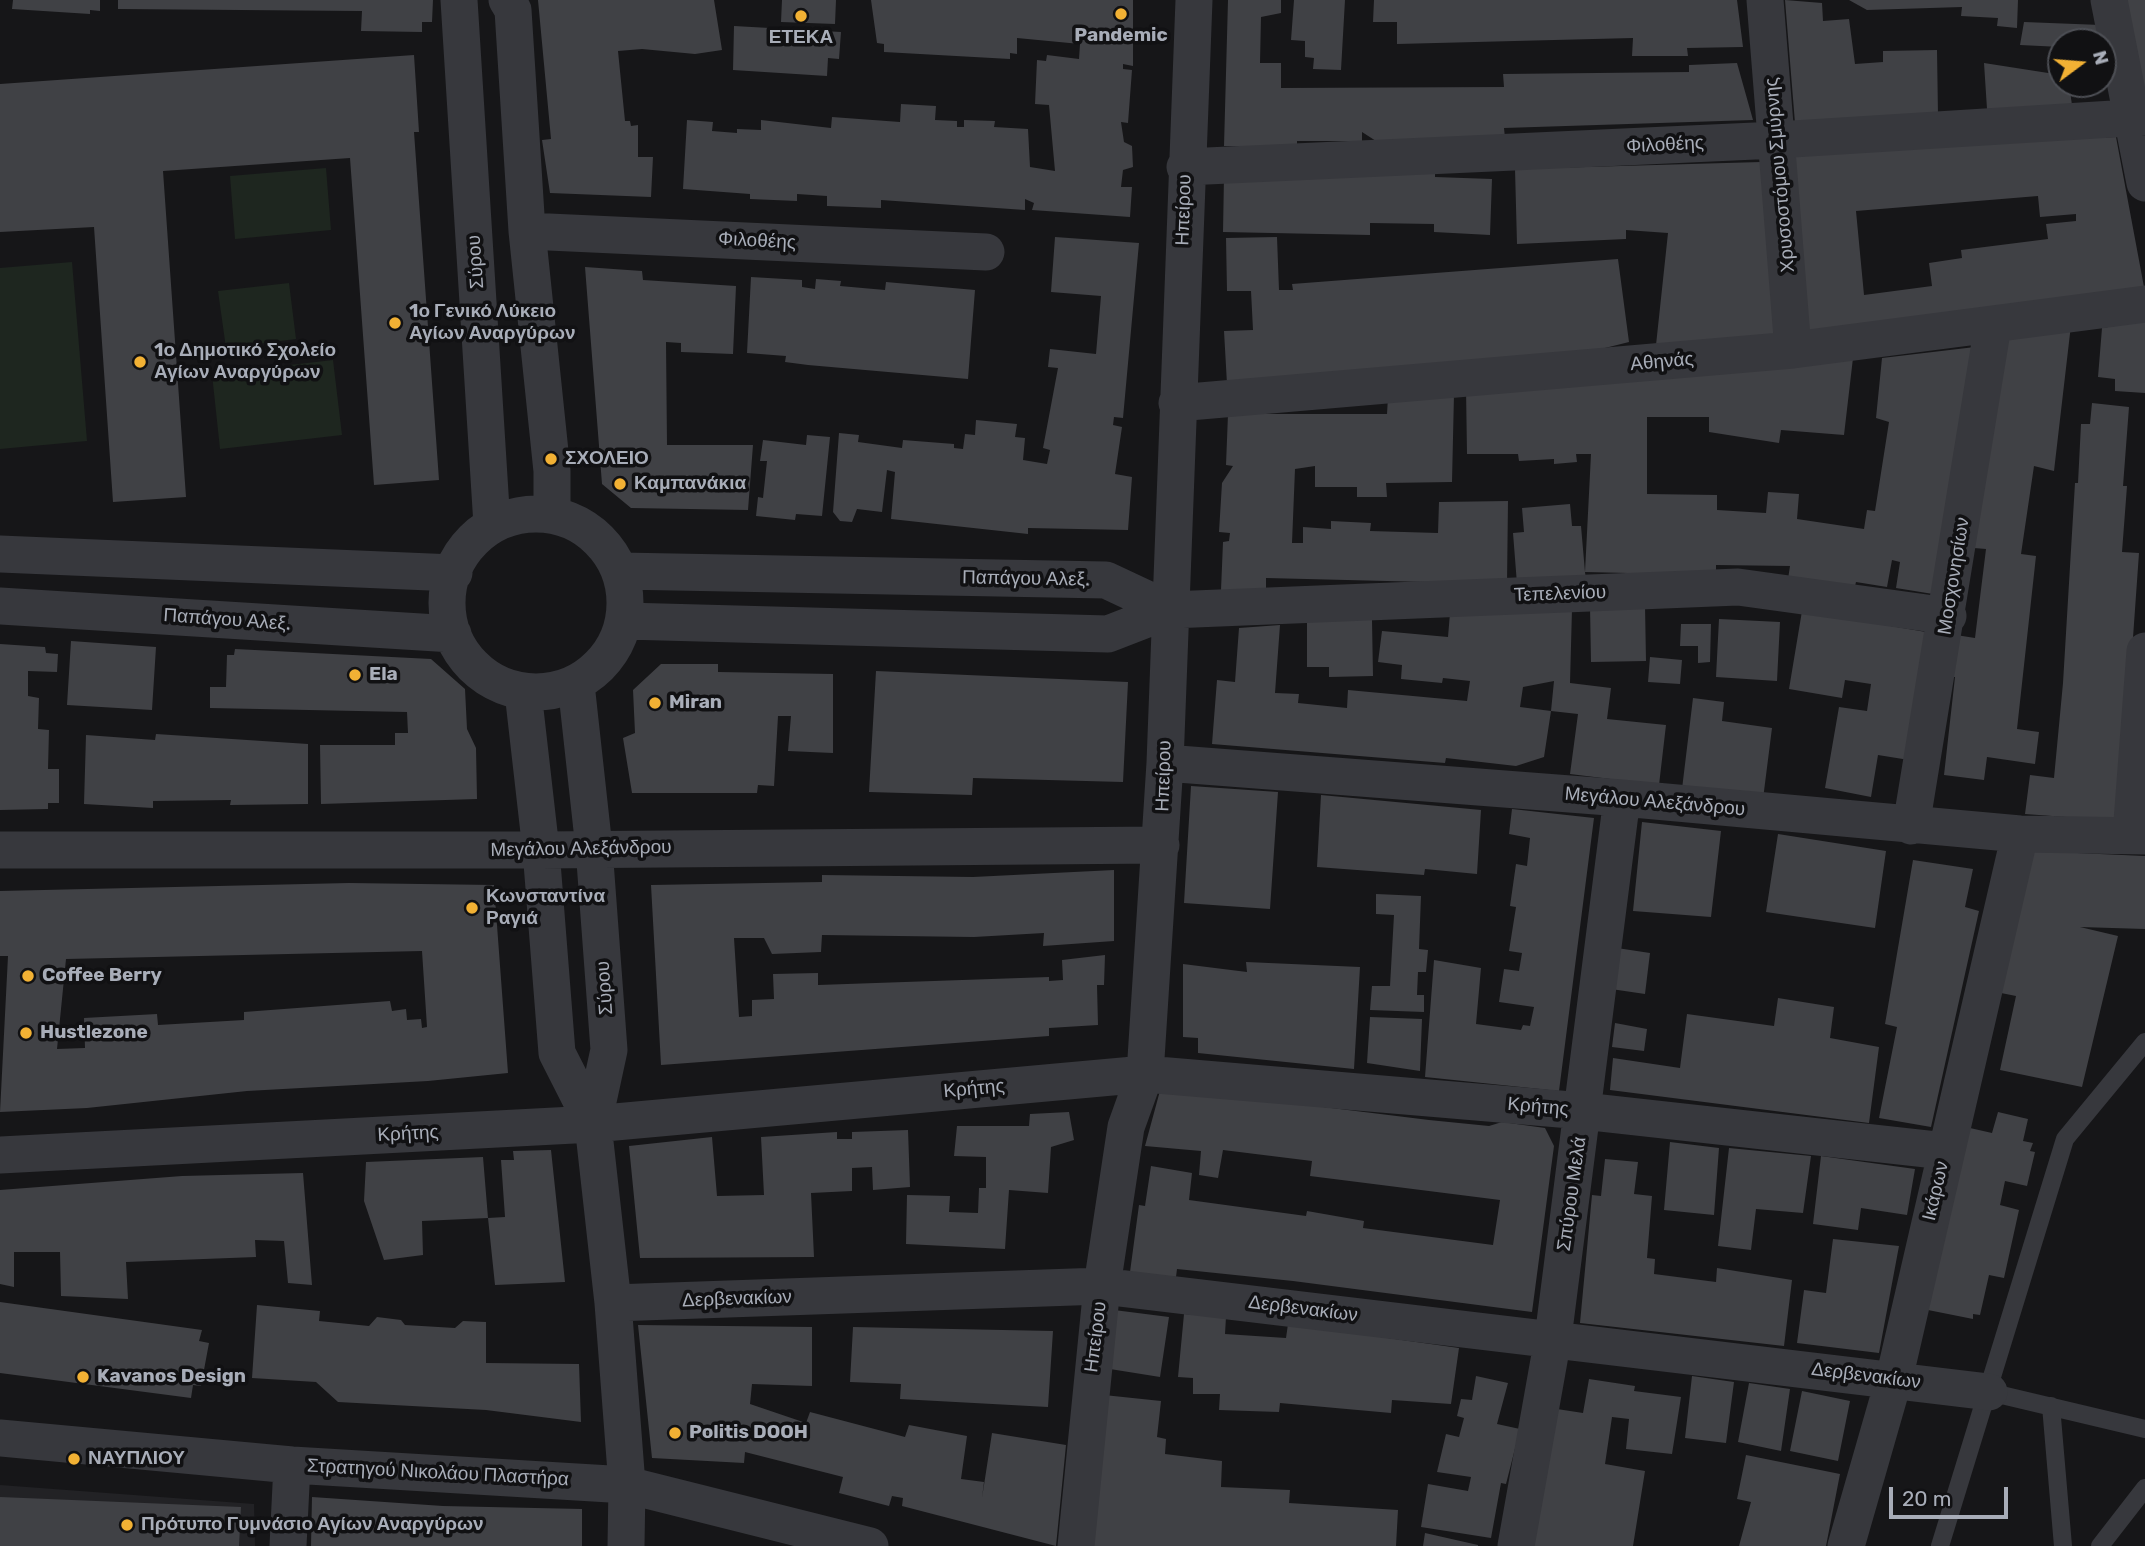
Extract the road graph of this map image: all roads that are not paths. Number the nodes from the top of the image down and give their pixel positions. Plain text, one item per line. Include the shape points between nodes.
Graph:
1 (459, 0) edge
2 (507, 0) edge
3 (1194, 0) edge
4 (1765, 0) edge
5 (2109, 0) edge
6 (2138, 118) edge
7 (1777, 140) junction
8 (1185, 167) junction
9 (2145, 183) edge
10 (527, 231) junction
11 (986, 252) dead end
12 (2145, 304) edge
13 (1993, 326) junction
14 (1793, 350) junction
15 (1177, 403) junction
16 (552, 514) junction
17 (492, 525) junction
18 (0, 554) edge
19 (620, 571) junction
20 (454, 573) junction
21 (0, 606) edge
22 (1170, 610) junction
23 (1948, 616) junction
24 (625, 621) junction
25 (453, 634) junction
26 (2145, 651) edge
27 (576, 684) junction
28 (523, 692) junction
29 (1165, 763) junction
30 (1622, 798) junction
31 (1911, 826) junction
32 (2020, 834) junction
33 (2138, 836) edge
34 (1161, 845) junction
35 (594, 848) junction
36 (0, 850) edge
37 (541, 850) junction
38 (2145, 1042) edge
39 (1145, 1074) junction
40 (1583, 1111) junction
41 (593, 1124) junction
42 (1945, 1151) junction
43 (0, 1155) edge
44 (1102, 1286) junction
45 (613, 1303) junction
46 (1553, 1338) junction
47 (1894, 1379) junction
48 (1989, 1392) junction
49 (2051, 1406) junction
50 (2145, 1429) edge
51 (0, 1438) edge
52 (292, 1465) junction
53 (627, 1485) junction
54 (2145, 1488) edge
55 (288, 1546) edge
56 (626, 1546) edge
57 (870, 1546) edge
58 (1076, 1546) edge
59 (1516, 1546) edge
60 (1846, 1546) edge
61 (1940, 1546) edge
62 (2063, 1546) edge
63 (2100, 1546) edge

1 - 17 street, Σύρου
2 - 10 street via 513,10
3 - 8 street, Ηπείρου
4 - 7 street, Χρυσοστόμου Σμύρνης
5 - 6 street
6 - 7 street, Φιλοθέης
6 - 9 street
7 - 8 street, Φιλοθέης
7 - 14 street, Χρυσοστόμου Σμύρνης
8 - 15 street, Ηπείρου
10 - 11 street, Φιλοθέης
10 - 16 street via 552,471
12 - 13 street, Αθηνάς
13 - 14 street, Αθηνάς
13 - 23 street, Μοσχονησίων
14 - 15 street, Αθηνάς
15 - 22 street, Ηπείρου
16 - 17 street via 521,515
16 - 19 street via 577,523 599,540
17 - 20 street via 472,541 456,562
18 - 20 street
19 - 22 street, Παπάγου Αλεξ. via 1107,580
19 - 24 street
20 - 25 street via 447,599
21 - 25 street, Παπάγου Αλεξ.
22 - 23 street, Τεπελενίου via 1738,587
22 - 24 street via 1108,634
22 - 29 street, Ηπείρου
23 - 31 street, Μοσχονησίων
24 - 27 street via 607,657
25 - 28 street via 469,662 491,680
26 - 33 street
27 - 28 street
27 - 35 street, Σύρου
28 - 37 street, Σύρου
29 - 30 street, Μεγάλου Αλεξάνδρου
29 - 34 street, Ηπείρου
30 - 31 street, Μεγάλου Αλεξάνδρου
30 - 40 street, Σπύρου Μελά
31 - 32 street, Μεγάλου Αλεξάνδρου
32 - 33 street, Μεγάλου Αλεξάνδρου
32 - 42 street, Ικάρων
34 - 35 street, Μεγάλου Αλεξάνδρου
34 - 39 street, Ηπείρου
35 - 37 street, Μεγάλου Αλεξάνδρου
35 - 41 street, Σύρου via 610,1050
36 - 37 street, Μεγάλου Αλεξάνδρου
37 - 41 street, Σύρου via 557,1053
38 - 48 lane via 2065,1139
39 - 40 street, Κρήτης
39 - 41 street, Κρήτης
39 - 44 street, Ηπείρου via 1126,1127
40 - 42 street, Κρήτης
40 - 46 street, Σπύρου Μελά
41 - 43 street, Κρήτης
41 - 45 street, Σύρου
42 - 47 street, Ικάρων
44 - 45 street, Δερβενακίων
44 - 46 street, Δερβενακίων
44 - 58 street, Ηπείρου
45 - 53 street, Σύρου
46 - 47 street, Δερβενακίων
46 - 59 street, Σπύρου Μελά
47 - 48 street, Δερβενακίων
47 - 60 street, Ικάρων
48 - 49 lane
48 - 61 lane
49 - 50 lane
49 - 62 lane
51 - 52 street, Στρατηγού Νικολάου Πλαστήρα
52 - 53 street, Στρατηγού Νικολάου Πλαστήρα
52 - 55 street
53 - 56 street, Σύρου
53 - 57 street, Στρατηγού Νικολάου Πλαστήρα
54 - 63 lane

